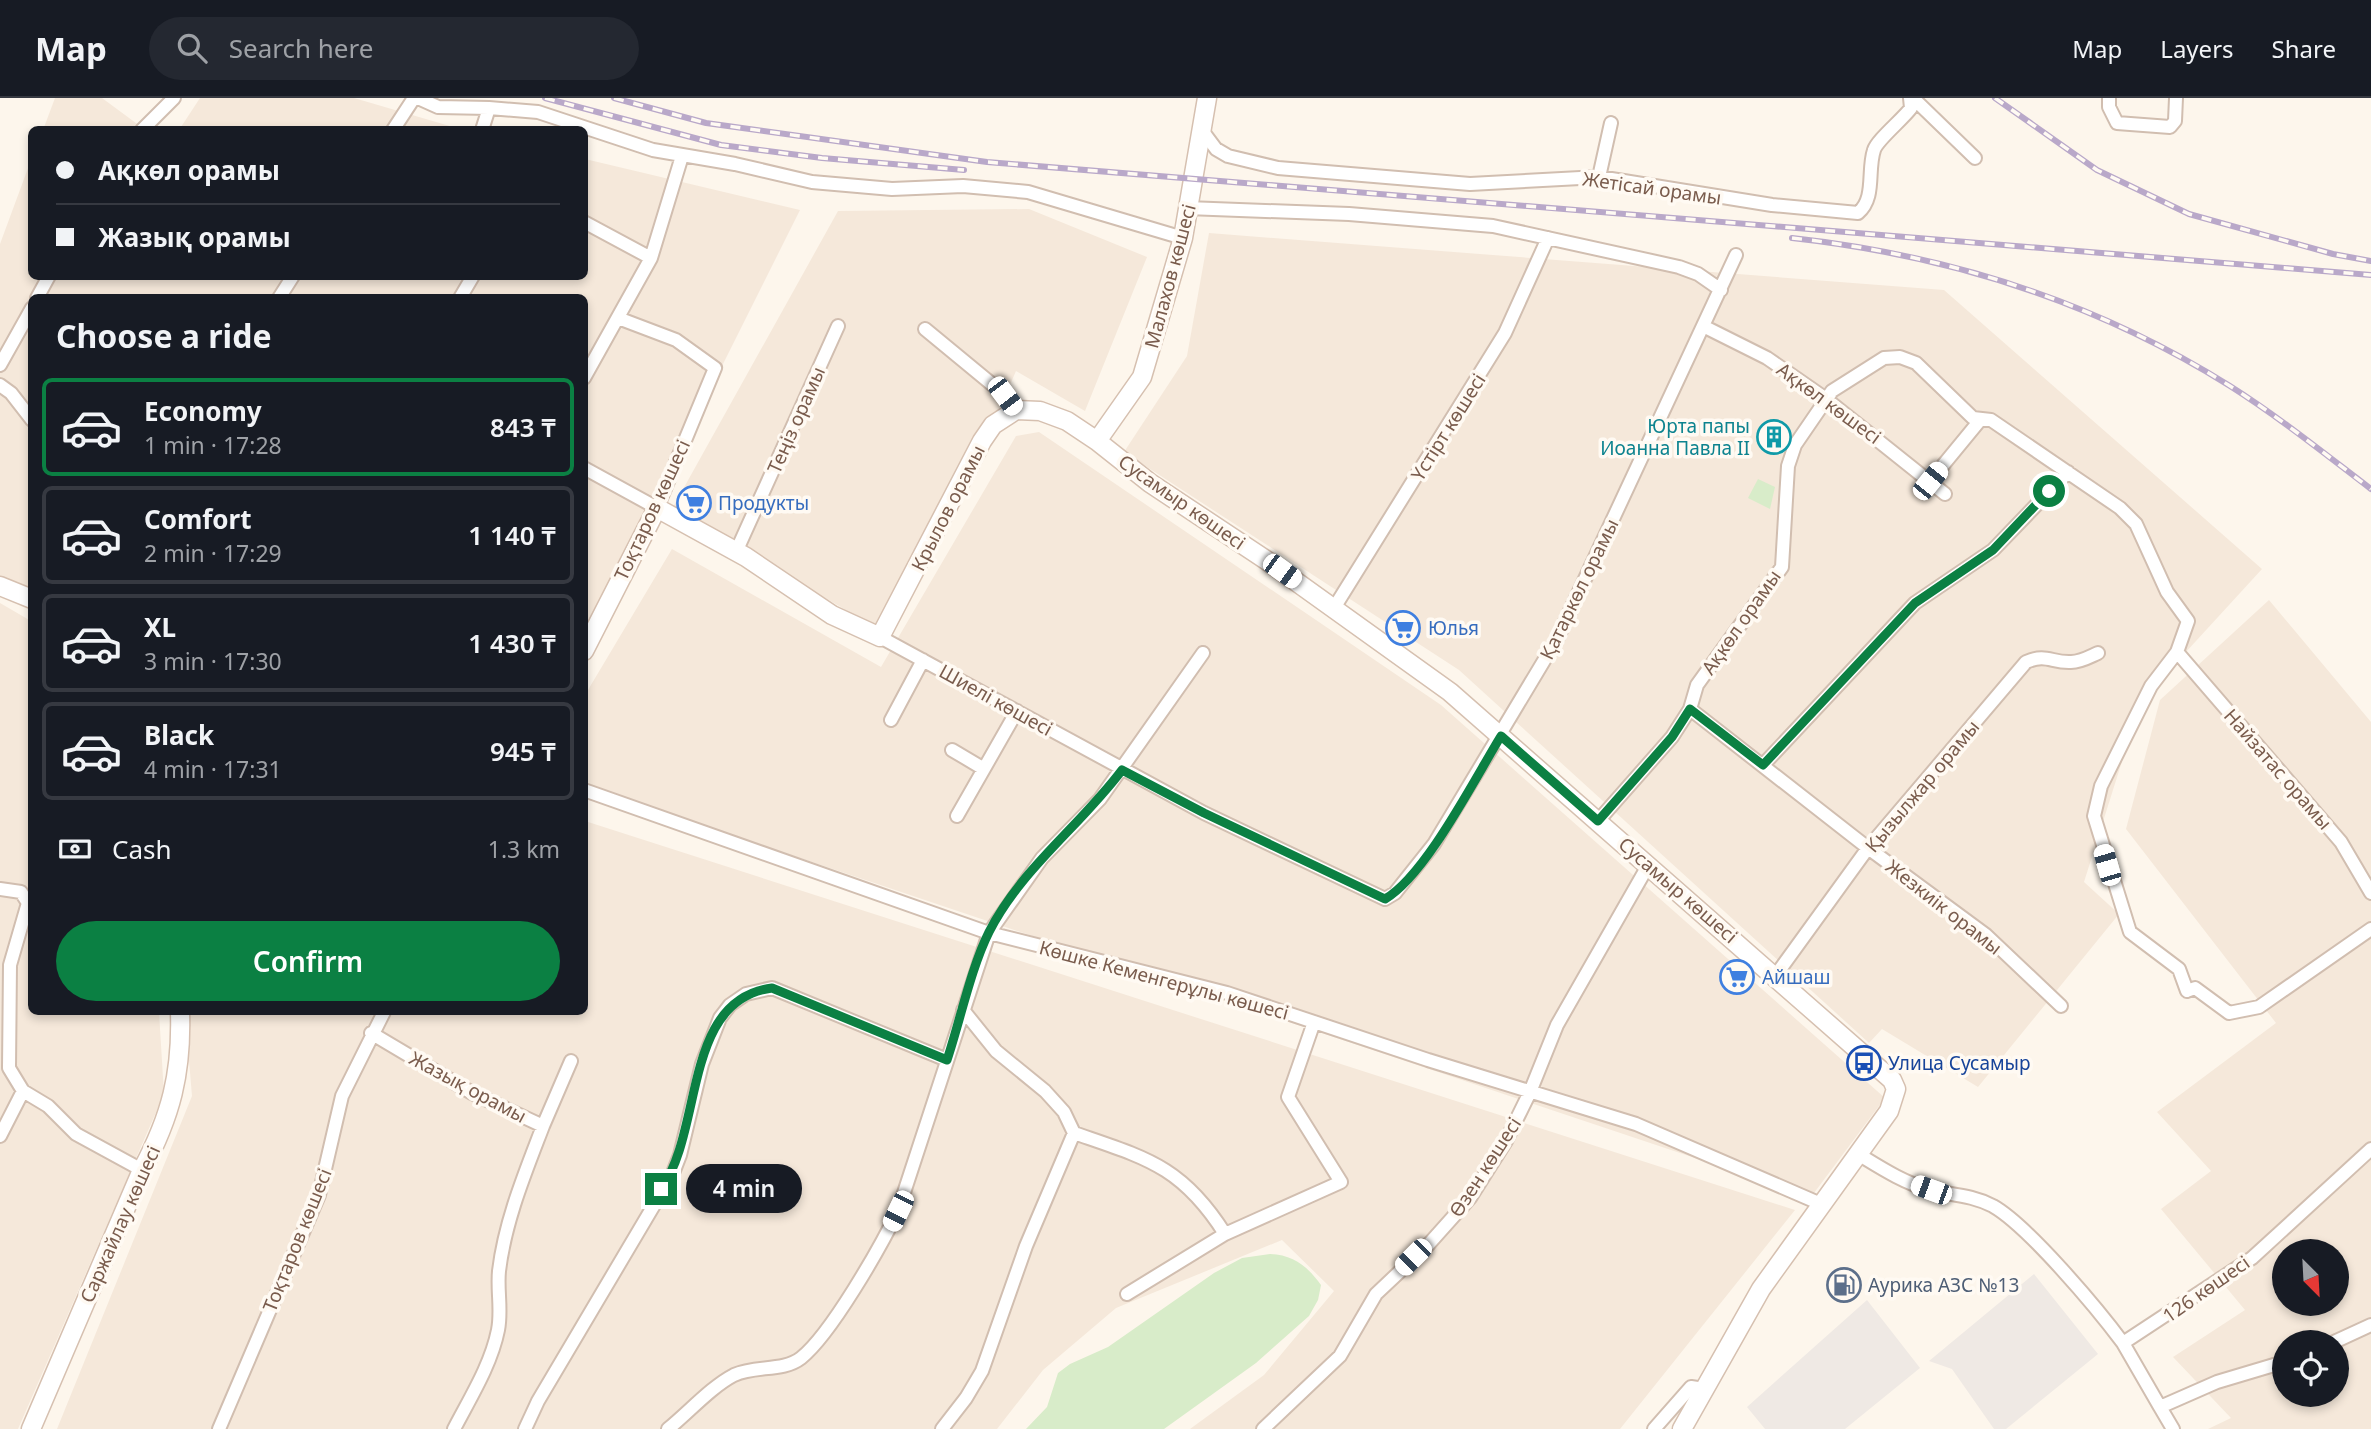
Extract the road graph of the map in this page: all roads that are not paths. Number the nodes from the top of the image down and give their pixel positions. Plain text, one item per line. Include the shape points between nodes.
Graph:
1 (416, 98) edge
2 (1207, 98) edge
3 (1911, 98) edge
4 (2109, 98) edge
5 (2176, 98) edge
6 (166, 100) edge
7 (489, 108) junction
8 (1611, 123) dead end
9 (145, 126) edge
10 (396, 126) edge
11 (483, 126) edge
12 (580, 126) edge
13 (588, 129) edge
14 (1201, 129) junction
15 (682, 156) junction
16 (1975, 158) dead end
17 (1599, 177) junction
18 (1187, 208) junction
19 (588, 224) edge
20 (1183, 238) junction
21 (1548, 238) junction
22 (1736, 255) dead end
23 (652, 258) junction
24 (1721, 290) junction
25 (28, 315) edge
26 (618, 318) junction
27 (838, 326) dead end
28 (1703, 326) junction
29 (925, 329) dead end
30 (0, 365) edge
31 (588, 371) edge
32 (0, 385) edge
33 (1826, 399) junction
34 (1016, 410) junction
35 (28, 415) edge
36 (1981, 419) junction
37 (1097, 441) junction
38 (588, 470) edge
39 (2068, 472) junction
40 (1930, 481) junction
41 (1945, 494) dead end
42 (657, 508) junction
43 (736, 552) junction
44 (0, 586) edge
45 (28, 597) edge
46 (1334, 608) junction
47 (880, 637) junction
48 (588, 643) edge
49 (2177, 652) junction
50 (1203, 653) dead end
51 (2098, 653) dead end
52 (923, 660) junction
53 (1690, 709) junction
54 (1017, 711) junction
55 (891, 720) dead end
56 (1501, 736) junction
57 (952, 750) dead end
58 (1763, 765) junction
59 (984, 769) junction
60 (1122, 770) junction
61 (588, 791) edge
62 (957, 816) dead end
63 (1598, 821) junction
64 (1868, 848) junction
65 (1649, 864) junction
66 (1412, 874) joint
67 (0, 889) edge
68 (2371, 893) edge
69 (2371, 929) edge
70 (989, 933) junction
71 (1776, 975) junction
72 (2061, 1006) dead end
73 (963, 1010) junction
74 (180, 1015) edge
75 (382, 1015) edge
76 (1314, 1022) junction
77 (371, 1033) junction
78 (947, 1060) junction
79 (571, 1061) dead end
80 (4, 1068) edge
81 (23, 1091) junction
82 (1530, 1093) junction
83 (543, 1126) junction
84 (1074, 1133) junction
85 (0, 1136) edge
86 (2371, 1149) edge
87 (1858, 1154) junction
88 (142, 1170) junction
89 (1821, 1204) junction
90 (1225, 1234) junction
91 (1127, 1294) dead end
92 (2371, 1325) edge
93 (2349, 1335) edge
94 (2123, 1343) junction
95 (2272, 1366) edge
96 (1704, 1389) junction
97 (2160, 1407) junction
98 (31, 1429) edge
99 (219, 1429) edge
100 (454, 1429) edge
101 (525, 1429) edge
102 (668, 1429) edge
103 (942, 1429) edge
104 (1263, 1429) edge
105 (1654, 1429) edge
106 (1682, 1429) edge
107 (2174, 1429) edge

1 - 7 street via 438,107
1 - 10 street
2 - 14 main road, Малахов көшесі
3 - 16 street
3 - 17 street, Жетісай орамы via 1911,108 1874,147 1870,194 1858,213 1772,205
4 - 5 street via 2117,123 2170,127 2175,121
6 - 9 street
7 - 11 street
7 - 12 street via 538,112
8 - 17 street
13 - 15 street
14 - 17 street, Жетісай орамы via 1216,149 1228,156 1278,168 1470,184
14 - 18 main road, Малахов көшесі
15 - 20 street via 841,186 963,186 1028,192
15 - 23 street
18 - 20 main road, Малахов көшесі
18 - 21 street via 1349,214 1493,226
19 - 23 street
20 - 37 main road, Малахов көшесі via 1142,377
21 - 24 street via 1679,267
21 - 46 street, Үстірт көшесі via 1506,333
22 - 24 street, Қатаркөл орамы
23 - 26 street
24 - 28 street, Қатаркөл орамы
25 - 30 street
26 - 31 street
26 - 42 street, Тоқтаров көшесі via 676,340 715,368
27 - 43 street, Теңіз орамы
28 - 33 street, Ақкөл көшесі via 1767,358
28 - 56 street, Қатаркөл орамы via 1557,639
29 - 34 street
32 - 35 street
33 - 36 street via 1884,359 1900,357 1916,363 1973,418
33 - 40 street, Ақкөл көшесі
33 - 53 street, Ақкөл орамы via 1794,445 1788,466 1782,567 1697,685
34 - 37 main road, Сусамыр көшесі via 1040,411 1067,421
34 - 47 main road, Крылов орамы via 993,425 982,441
36 - 39 street via 1991,420
36 - 40 street
37 - 46 main road, Сусамыр көшесі via 1150,483
38 - 42 street, Шиелі көшесі
39 - 49 street via 2136,524 2167,592 2188,621
39 - 58 street via 1993,550 1915,603
40 - 41 street, Ақкөл көшесі
42 - 43 main road, Шиелі көшесі
42 - 48 main road, Тоқтаров көшесі
43 - 47 main road, Шиелі көшесі via 832,615
44 - 45 main road
46 - 56 main road, Сусамыр көшесі via 1450,692
47 - 52 street, Шиелі көшесі
49 - 68 street, Найзатас орамы via 2341,842
49 - 69 street via 2151,686 2101,786 2094,816 2130,932 2179,969 2187,991 2196,988 2229,1013 2259,1007
50 - 60 street
51 - 64 street, Қызылжар орамы via 2067,663 2041,656 2026,662
52 - 54 street, Шиелі көшесі
52 - 55 street
53 - 58 street, Жезкиік орамы
53 - 63 street, Ақкөл орамы via 1672,737
54 - 59 street
54 - 60 street, Шиелі көшесі
56 - 63 main road, Сусамыр көшесі
56 - 66 street, Қатаркөл орамы
57 - 59 street
58 - 64 street, Жезкиік орамы
59 - 62 street
60 - 66 street, Шиелі көшесі via 1385,899
60 - 70 street via 1042,858
61 - 70 street, Көшке Кеменгерұлы көшесі
63 - 65 main road, Сусамыр көшесі
64 - 71 street, Қызылжар орамы
64 - 72 street, Жезкиік орамы via 1986,935
65 - 71 main road, Сусамыр көшесі
65 - 82 street, Өзен көшесі via 1557,1026
67 - 80 street via 21,892 28,903 10,965
70 - 73 street
70 - 76 street, Көшке Кеменгерұлы көшесі via 1227,993
71 - 87 main road, Сусамыр көшесі via 1892,1080 1896,1089 1889,1111
73 - 78 street
73 - 84 street via 996,1052 1064,1112
74 - 88 main road, Саржайлау көшесі via 175,1093
75 - 77 street, Тоқтаров көшесі
76 - 82 street, Көшке Кеменгерұлы көшесі
76 - 90 street via 1289,1097 1341,1182
77 - 83 street, Жазық орамы via 472,1093
77 - 99 street, Тоқтаров көшесі via 342,1096 319,1195
78 - 101 street via 772,988 746,994 730,1005 712,1032 673,1173
78 - 102 street via 898,1211 824,1330 791,1364 755,1367 732,1376
79 - 83 street
80 - 81 street
81 - 85 street
81 - 88 street via 48,1106 76,1134
82 - 89 street, Көшке Кеменгерұлы көшесі via 1668,1136
82 - 104 street, Өзен көшесі via 1470,1198 1429,1245 1376,1294 1340,1356
83 - 100 street, Жазық орамы via 517,1195 505,1245 498,1332
84 - 90 street via 1168,1169 1194,1191
84 - 103 street via 1026,1246 982,1371
86 - 94 street, 126 көшесі via 2252,1258
87 - 89 main road
87 - 94 street via 1896,1178 1931,1190 1965,1194 1994,1207 2025,1233
88 - 98 main road, Саржайлау көшесі
89 - 96 main road via 1762,1289
90 - 91 street
92 - 93 street
94 - 97 street
95 - 97 street via 2217,1382
96 - 105 street via 1691,1387
96 - 106 main road
97 - 107 street

